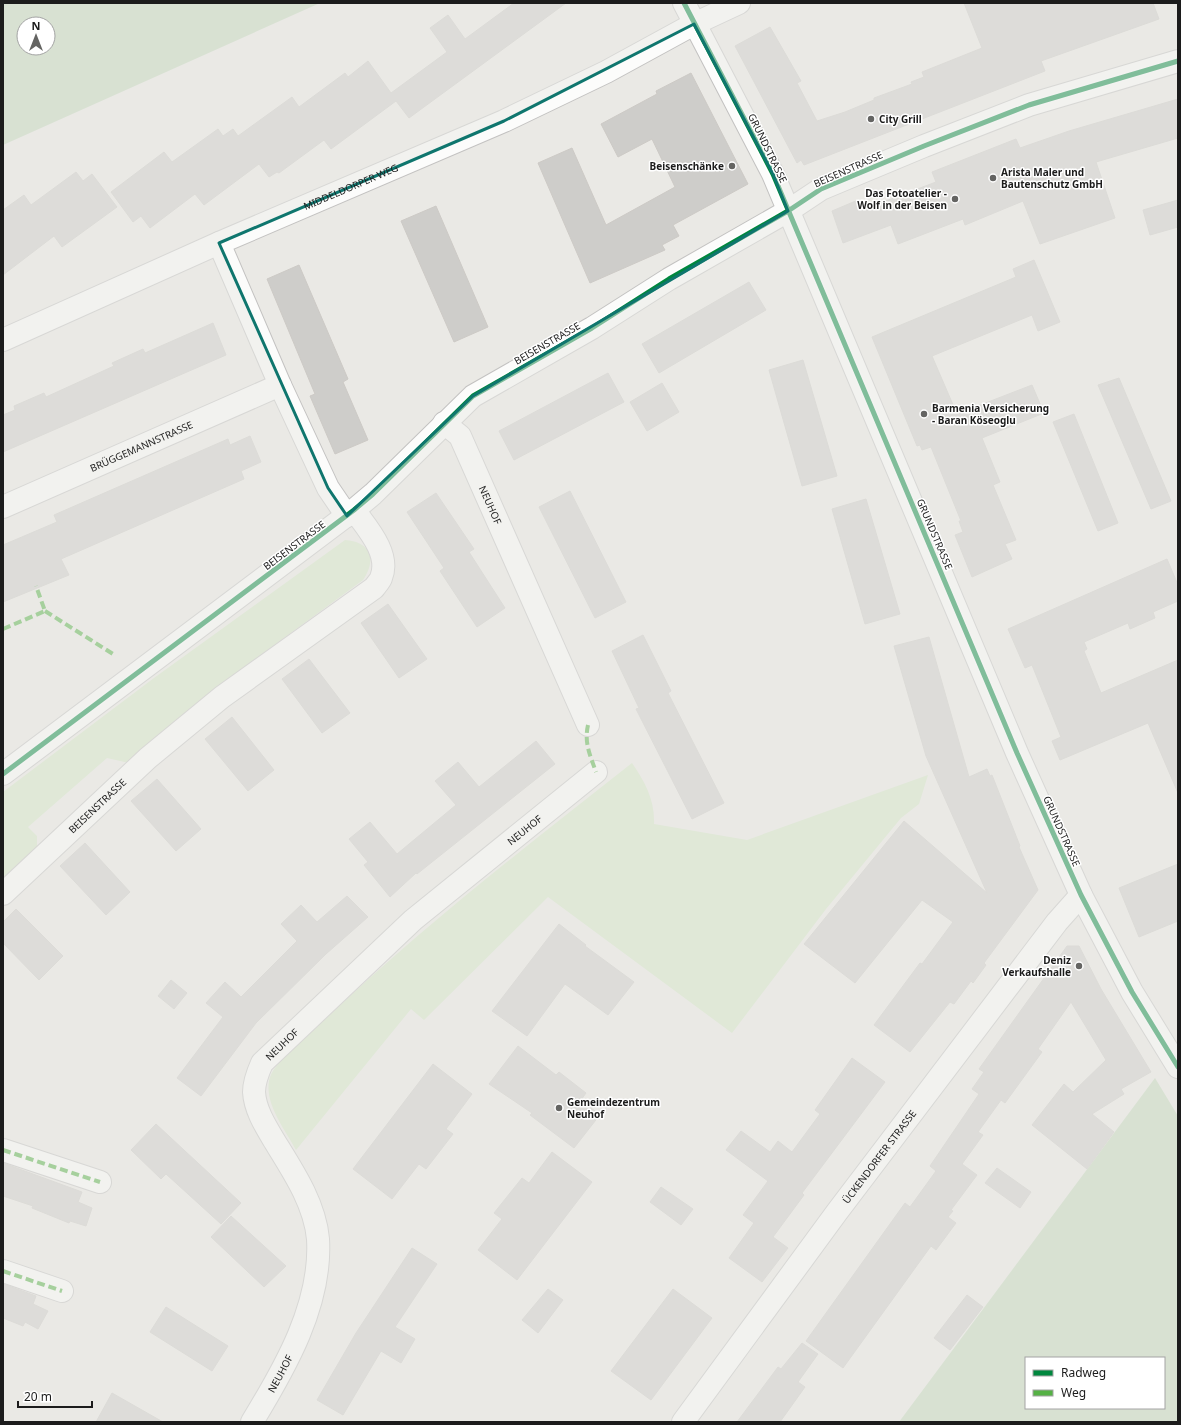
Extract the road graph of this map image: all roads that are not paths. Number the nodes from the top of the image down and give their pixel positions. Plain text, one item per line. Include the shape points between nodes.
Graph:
1 (684, 3) edge
2 (739, 3) edge
3 (694, 24) junction
4 (1178, 61) edge
5 (788, 211) junction
6 (219, 243) junction
7 (3, 340) edge
8 (280, 386) junction
9 (444, 423) junction
10 (3, 507) edge
11 (351, 513) junction
12 (588, 725) dead end
13 (596, 772) dead end
14 (3, 774) edge
15 (3, 894) edge
16 (1081, 895) junction
17 (1178, 1067) edge
18 (3, 1150) edge
19 (100, 1182) dead end
20 (3, 1270) edge
21 (62, 1291) dead end
22 (252, 1422) edge
23 (684, 1422) edge

1 - 3 street, GRUNDSTRASSE
2 - 3 street, MIDDELDORPER WEG
3 - 5 street, GRUNDSTRASSE via 773,174
3 - 6 street, MIDDELDORPER WEG via 606,72 504,121
4 - 5 street, BEISENSTRASSE via 1022,108 821,189
5 - 9 street, BEISENSTRASSE via 473,396
5 - 16 street, GRUNDSTRASSE
6 - 7 street, MIDDELDORPER WEG
6 - 8 street
8 - 10 street, BRÜGGEMANNSTRASSE
8 - 11 street via 328,488
9 - 11 street, BEISENSTRASSE
9 - 12 street, NEUHOF via 460,436
11 - 14 street, BEISENSTRASSE
11 - 15 street, BEISENSTRASSE via 377,543 382,554 381,578 374,588 222,697 148,758
13 - 22 street, NEUHOF via 412,920 262,1063 256,1077 254,1092 258,1109 306,1197 318,1238 313,1294 300,1329 269,1395
16 - 17 street, GRUNDSTRASSE via 1132,992
16 - 23 street, ÜCKENDORFER STRASSE via 1056,922 842,1206
18 - 19 street
20 - 21 street

